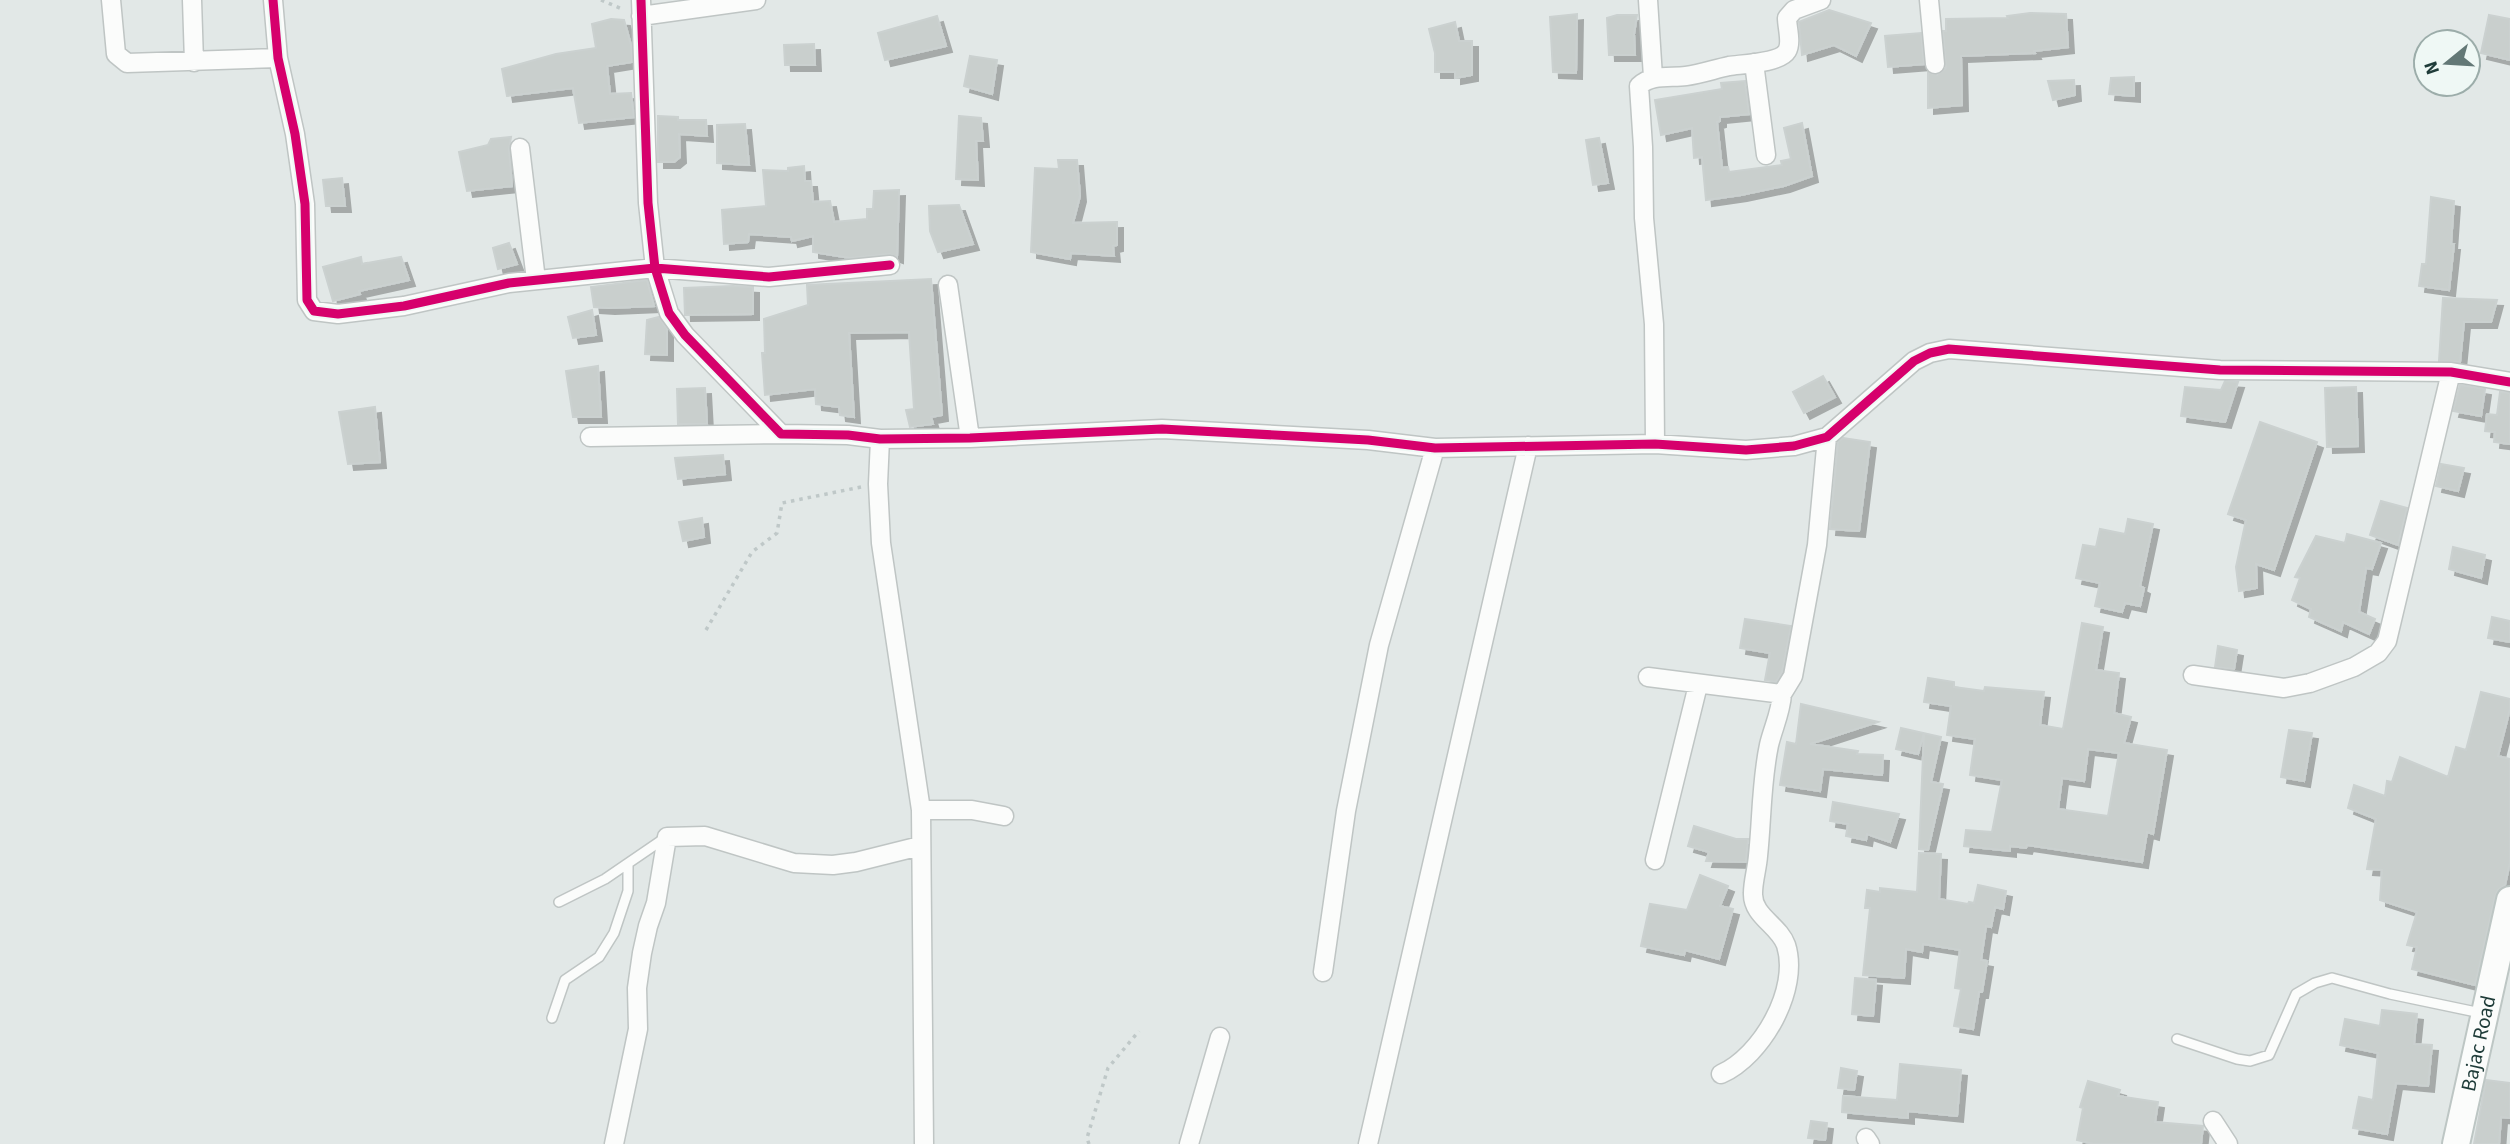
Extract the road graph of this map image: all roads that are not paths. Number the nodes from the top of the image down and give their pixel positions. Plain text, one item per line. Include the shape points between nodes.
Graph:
1 (111, 0) edge
2 (192, 0) edge
3 (273, 0) edge
4 (757, 0) edge
5 (1648, 0) edge
6 (1821, 0) edge
7 (1929, 0) edge
8 (641, 8) edge
9 (278, 58) junction
10 (194, 62) junction
11 (1754, 63) junction
12 (1935, 64) dead end
13 (1653, 77) junction
14 (520, 149) dead end
15 (1766, 155) dead end
16 (890, 265) dead end
17 (655, 268) junction
18 (537, 280) junction
19 (948, 285) dead end
20 (2451, 372) junction
21 (2510, 382) edge
22 (781, 434) junction
23 (1827, 437) junction
24 (590, 438) dead end
25 (970, 438) junction
26 (880, 439) junction
27 (1655, 444) junction
28 (1528, 446) junction
29 (1435, 447) junction
30 (2193, 674) dead end
31 (1648, 677) dead end
32 (1698, 685) junction
33 (1782, 694) junction
34 (921, 810) junction
35 (1004, 816) dead end
36 (667, 837) junction
37 (920, 846) junction
38 (1655, 860) dead end
39 (628, 864) junction
40 (559, 902) dead end
41 (2508, 917) edge
42 (1323, 972) dead end
43 (2485, 1014) junction
44 (552, 1018) dead end
45 (1220, 1037) dead end
46 (2177, 1039) dead end
47 (1721, 1074) dead end
48 (2213, 1121) dead end
49 (614, 1144) edge
50 (924, 1144) edge
51 (1189, 1144) edge
52 (1368, 1144) edge
53 (2228, 1144) edge
54 (2456, 1144) edge

1 - 10 street via 114,44 120,59 138,64
2 - 10 street
3 - 9 street
4 - 8 street
5 - 13 street
6 - 11 street via 1794,9 1787,18 1787,52
7 - 12 street
8 - 17 street
9 - 10 street
9 - 18 street via 295,134 303,192 307,300 314,311 338,314 404,306
11 - 13 street via 1666,79
11 - 15 street
13 - 27 street via 1639,86 1654,324
14 - 18 street
16 - 17 street via 769,277
17 - 18 street
17 - 22 street via 669,313 685,335
19 - 25 street
20 - 21 street
20 - 23 street via 2220,370 1949,349 1914,360
20 - 30 street via 2394,617 2378,653 2354,667 2284,688
22 - 24 street
22 - 26 street
23 - 27 street via 1794,446 1746,450
23 - 33 street via 1816,545 1793,676
25 - 26 street
25 - 29 street via 1162,429
26 - 34 street via 881,543
27 - 28 street
28 - 29 street
28 - 52 street
29 - 42 street via 1379,645 1346,811
31 - 32 street
32 - 33 street
32 - 38 street
33 - 47 street via 1761,787 1752,897 1759,913 1786,944 1787,979 1765,1037 1750,1055
34 - 35 street via 972,810
34 - 37 street
36 - 37 street via 705,836 794,863 833,865
36 - 39 lane
36 - 49 street via 642,953 638,1029
37 - 50 street
39 - 40 lane
39 - 44 lane via 628,891 614,933 599,957 565,980
41 - 43 street, Bajac Road
43 - 46 lane via 2332,978 2296,994 2269,1055 2250,1061 2237,1059
43 - 54 street, Bajac Road
45 - 51 street
48 - 53 street

